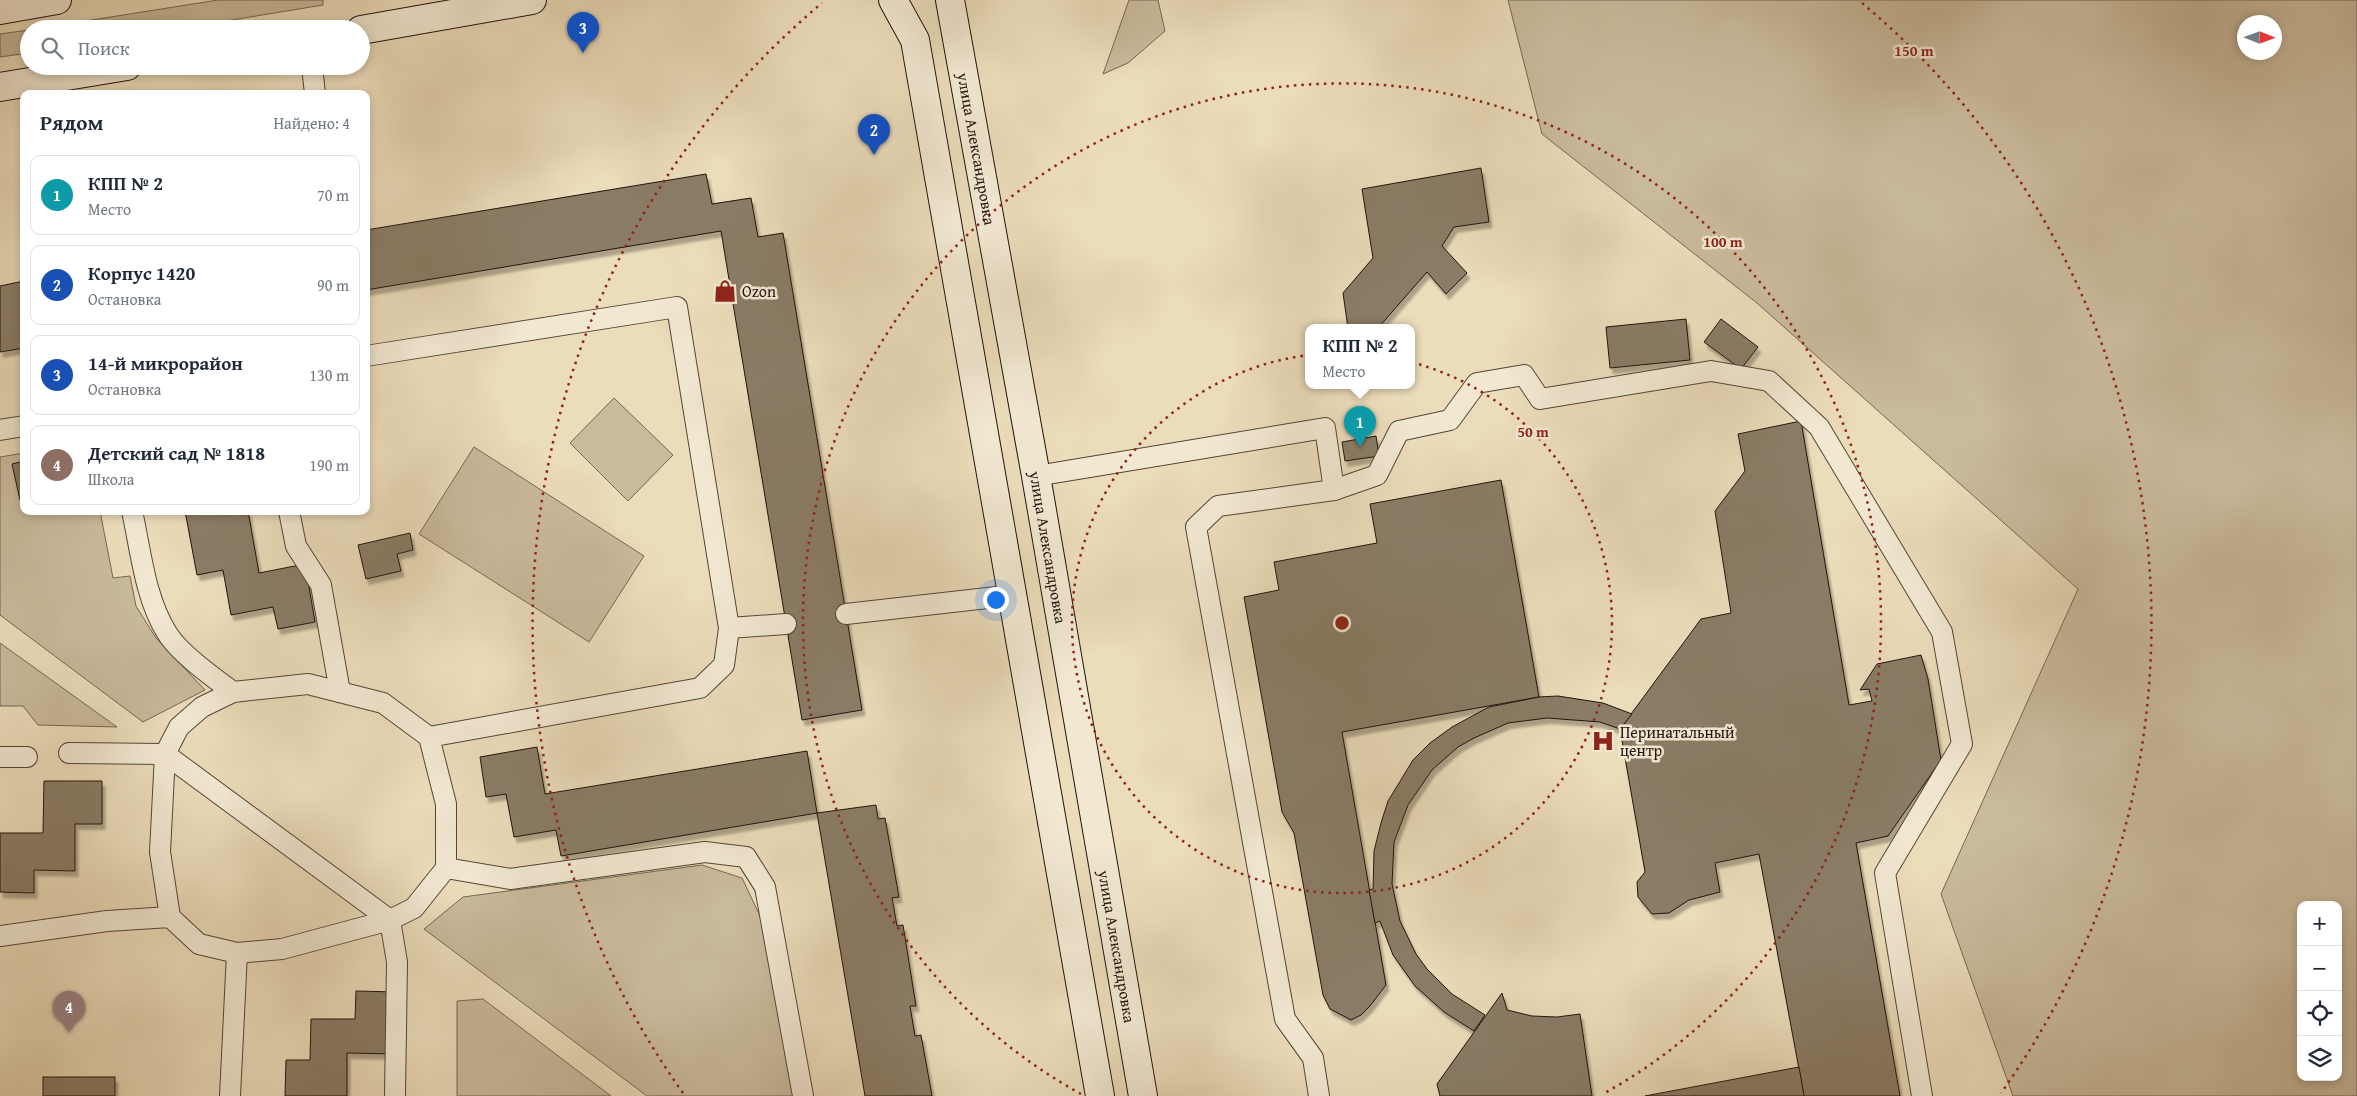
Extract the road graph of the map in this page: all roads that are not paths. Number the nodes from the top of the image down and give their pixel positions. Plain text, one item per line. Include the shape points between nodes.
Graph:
1 (57, 0) edge
2 (532, 0) edge
3 (894, 0) edge
4 (950, 0) edge
5 (0, 10) edge
6 (370, 28) edge
7 (73, 75) edge
8 (313, 75) edge
9 (0, 87) edge
10 (315, 90) edge
11 (370, 355) edge
12 (20, 427) edge
13 (0, 430) edge
14 (1036, 476) junction
15 (1334, 490) junction
16 (133, 515) edge
17 (290, 515) edge
18 (1014, 595) junction
19 (846, 614) dead end
20 (786, 624) dead end
21 (729, 628) junction
22 (233, 692) junction
23 (340, 692) junction
24 (430, 737) junction
25 (69, 753) dead end
26 (165, 754) junction
27 (0, 757) edge
28 (27, 757) dead end
29 (446, 868) junction
30 (170, 916) junction
31 (390, 920) junction
32 (0, 936) edge
33 (237, 953) junction
34 (230, 1096) edge
35 (395, 1096) edge
36 (803, 1096) edge
37 (1100, 1096) edge
38 (1143, 1096) edge
39 (1319, 1096) edge
40 (1922, 1096) edge

1 - 5 main road
2 - 6 main road
3 - 18 main road via 915,40
4 - 14 main road, улица Александровка
7 - 9 main road
8 - 10 lane
11 - 21 lane via 677,307
12 - 13 lane
14 - 15 lane via 1325,428
14 - 38 main road, улица Александровка
15 - 39 lane via 1218,506 1196,527 1285,1019 1313,1058
15 - 40 lane via 1377,475 1399,431 1450,420 1477,383 1524,375 1540,398 1710,371 1769,381 1819,427 1942,632 1962,744 1886,873
16 - 22 lane via 150,596 167,634 199,666
17 - 23 lane via 296,546 321,585
18 - 19 lane
18 - 37 main road
20 - 21 lane
21 - 24 lane via 724,665 700,688
22 - 23 lane via 308,684
22 - 26 lane via 202,707 179,727
23 - 24 lane via 383,704
24 - 29 lane via 446,804
25 - 26 lane
26 - 30 lane via 160,852
26 - 31 lane
27 - 28 lane
29 - 31 lane via 414,908
29 - 36 lane via 510,879 705,852 746,857 766,887
30 - 32 lane
30 - 33 lane via 200,944
31 - 33 lane via 282,949
31 - 35 lane via 397,962
33 - 34 lane

